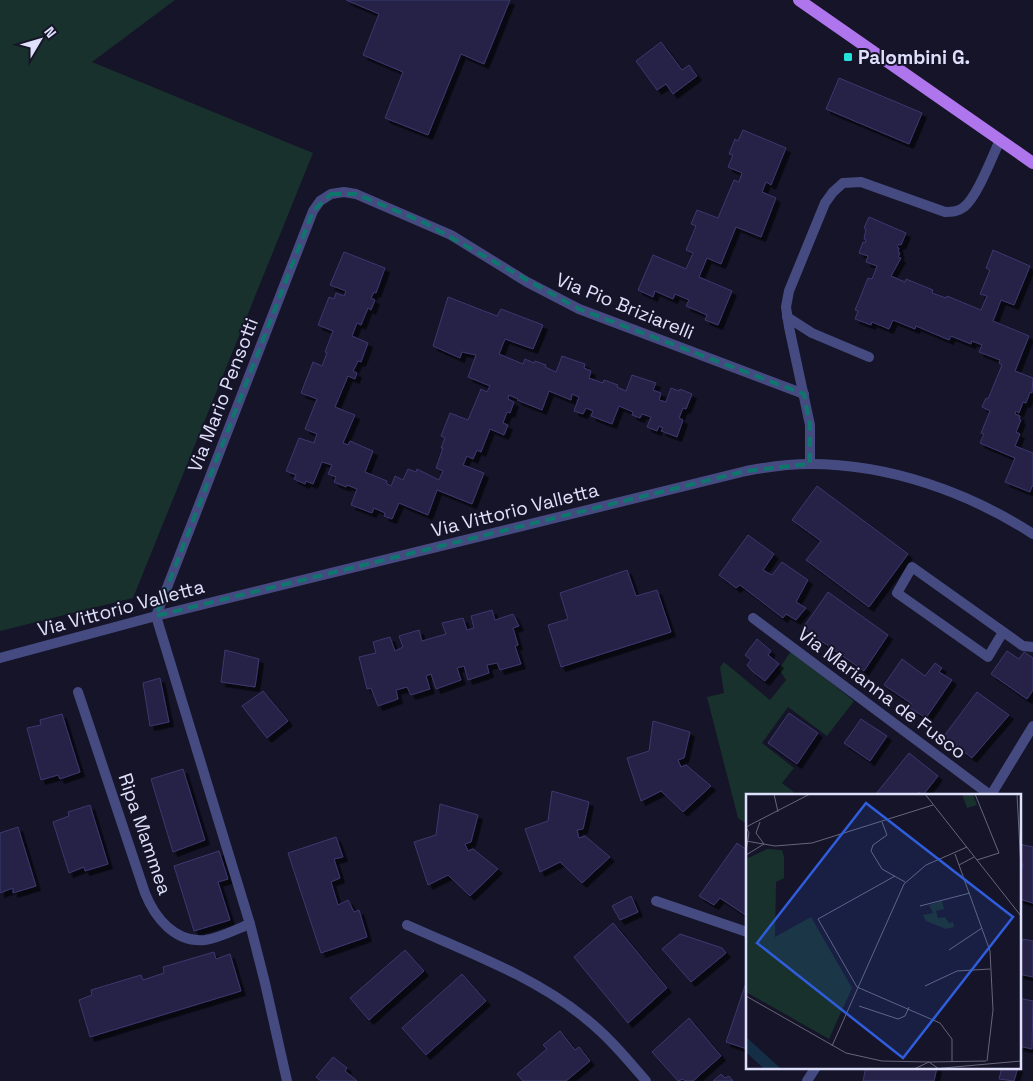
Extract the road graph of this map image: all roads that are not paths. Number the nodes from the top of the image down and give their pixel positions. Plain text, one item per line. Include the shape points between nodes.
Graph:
1 (799, 0) edge
2 (1000, 140) junction
3 (1033, 163) edge
4 (331, 194) joint
5 (787, 317) junction
6 (869, 357) dead end
7 (804, 394) junction
8 (810, 464) junction
9 (1033, 534) edge
10 (156, 616) junction
11 (753, 618) dead end
12 (1003, 632) junction
13 (1033, 647) edge
14 (0, 658) edge
15 (78, 692) dead end
16 (1033, 726) edge
17 (989, 794) edge
18 (991, 794) edge
19 (656, 901) dead end
20 (250, 924) junction
21 (407, 925) dead end
22 (746, 932) edge
23 (815, 1068) edge
24 (287, 1081) edge
25 (646, 1081) edge
26 (807, 1081) edge

1 - 2 main road
2 - 3 main road
2 - 5 street via 973,197 958,211 939,210 861,182 849,182 838,187 826,203 792,285 786,307
4 - 7 street, Via Pio Briziarelli via 350,192 423,222 579,309
4 - 10 street, Via Mario Pensotti via 313,211
5 - 6 street via 812,333
5 - 7 street
7 - 8 street via 810,425
8 - 9 street, Via Vittorio Valletta via 858,468 934,486 985,506
8 - 10 street, Via Vittorio Valletta via 746,471
10 - 14 street, Via Vittorio Valletta
10 - 20 street
11 - 17 street, Via Marianna de Fusco
12 - 12 street via 912,567 896,593 988,657
12 - 13 street via 1023,646
15 - 20 street, Ripa Mammea via 145,893 158,919 172,931 198,940 207,940
16 - 18 street
19 - 22 street
20 - 24 street
21 - 25 street via 556,996 594,1025
23 - 26 street

